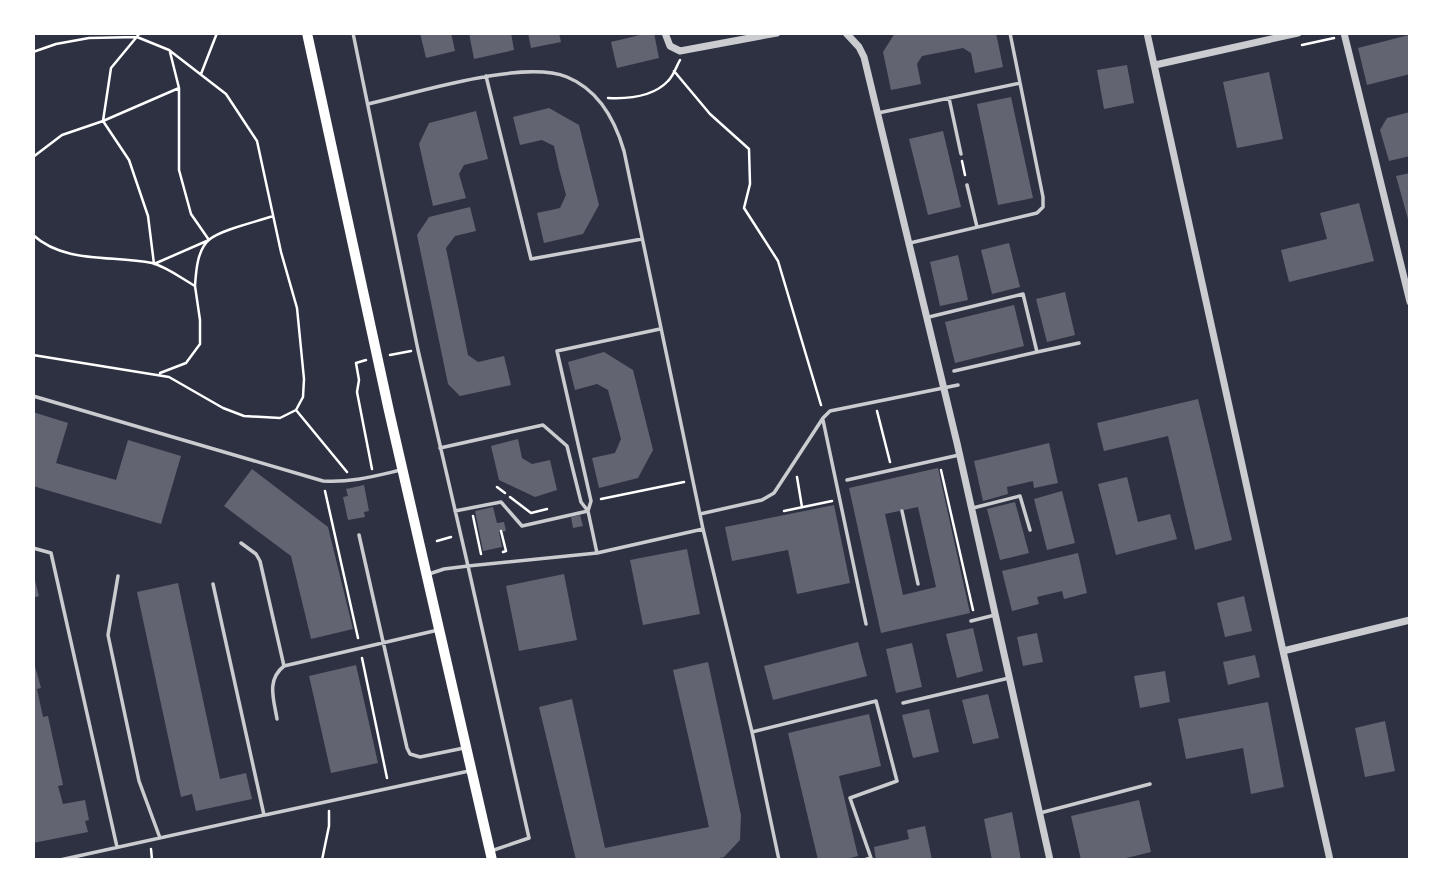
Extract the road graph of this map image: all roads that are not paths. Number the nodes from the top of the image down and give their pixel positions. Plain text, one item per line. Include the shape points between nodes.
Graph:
1 (307, 33) edge
2 (353, 33) edge
3 (665, 33) edge
4 (777, 33) edge
5 (846, 33) edge
6 (1010, 33) edge
7 (1147, 33) edge
8 (1298, 33) edge
9 (1344, 33) edge
10 (761, 35) edge
11 (1155, 65) junction
12 (486, 76) junction
13 (1020, 83) junction
14 (949, 98) junction
15 (368, 104) junction
16 (877, 113) junction
17 (961, 154) road end
18 (967, 185) road end
19 (977, 227) junction
20 (642, 239) junction
21 (908, 244) junction
22 (1410, 302) edge
23 (927, 317) junction
24 (660, 329) junction
25 (1079, 343) dead end
26 (1037, 352) junction
27 (954, 371) dead end
28 (958, 385) dead end
29 (943, 388) junction
30 (33, 396) edge
31 (824, 416) junction
32 (440, 449) junction
33 (959, 455) junction
34 (403, 470) junction
35 (892, 470) junction
36 (894, 478) dead end
37 (847, 480) dead end
38 (971, 508) junction
39 (455, 511) junction
40 (588, 511) junction
41 (902, 511) dead end
42 (699, 514) junction
43 (703, 529) junction
44 (1030, 530) dead end
45 (359, 535) dead end
46 (241, 543) dead end
47 (33, 548) edge
48 (597, 553) junction
49 (468, 566) junction
50 (427, 575) junction
51 (118, 576) dead end
52 (213, 584) dead end
53 (918, 584) dead end
54 (995, 615) junction
55 (973, 620) road end
56 (1410, 620) edge
57 (866, 624) dead end
58 (440, 630) junction
59 (384, 643) junction
60 (1283, 651) junction
61 (284, 666) junction
62 (1009, 678) junction
63 (903, 703) dead end
64 (277, 719) dead end
65 (752, 732) junction
66 (466, 747) junction
67 (471, 771) junction
68 (1150, 784) dead end
69 (1040, 813) junction
70 (264, 815) junction
71 (160, 838) junction
72 (117, 847) junction
73 (491, 855) edge
74 (60, 860) edge
75 (779, 860) edge
76 (864, 860) edge
77 (1050, 860) edge
78 (1331, 860) edge

1 - 34 main road
2 - 15 lane
3 - 10 street via 678,51
4 - 10 street
5 - 16 street via 864,57
6 - 13 lane
7 - 11 street
8 - 11 street
9 - 22 street
11 - 60 street
12 - 15 lane
12 - 20 lane via 559,74 594,96 608,111 620,139
12 - 20 lane via 531,259
13 - 14 lane
13 - 19 lane via 1043,207 1037,213
14 - 16 lane
14 - 17 lane
15 - 32 lane
16 - 21 street
18 - 19 lane
19 - 21 lane
20 - 24 lane
21 - 23 street
23 - 26 lane via 1023,294
23 - 29 street
24 - 40 lane via 557,351 591,500
24 - 42 lane
25 - 26 lane
26 - 27 lane
28 - 29 lane
29 - 31 lane
29 - 33 street
30 - 34 lane via 323,481 354,481
31 - 42 lane via 771,496
31 - 57 lane
32 - 39 lane
32 - 40 lane via 543,425 568,446 581,502
33 - 35 lane
33 - 38 street
34 - 50 main road
35 - 36 lane
35 - 37 lane
38 - 44 lane via 1020,496
38 - 54 street
39 - 40 lane via 501,502 522,526
39 - 49 lane
40 - 48 lane
41 - 53 lane
42 - 43 lane
43 - 48 lane
43 - 65 lane
45 - 59 lane
46 - 61 lane via 260,561
47 - 72 lane via 51,553
48 - 49 lane
49 - 50 lane
49 - 73 lane via 529,838
50 - 58 main road
51 - 71 lane via 108,635 139,781
52 - 70 lane
54 - 55 lane
54 - 62 street
56 - 60 street
58 - 59 lane
58 - 66 main road
59 - 61 lane
59 - 66 lane via 410,754 420,757
60 - 78 street
61 - 64 lane via 271,688
62 - 63 lane
62 - 69 street
65 - 75 lane
65 - 76 lane via 876,701 897,781 850,798 871,859
66 - 67 main road
67 - 70 lane
67 - 73 main road
68 - 69 lane
69 - 77 street
70 - 71 lane
71 - 72 lane
72 - 74 lane

